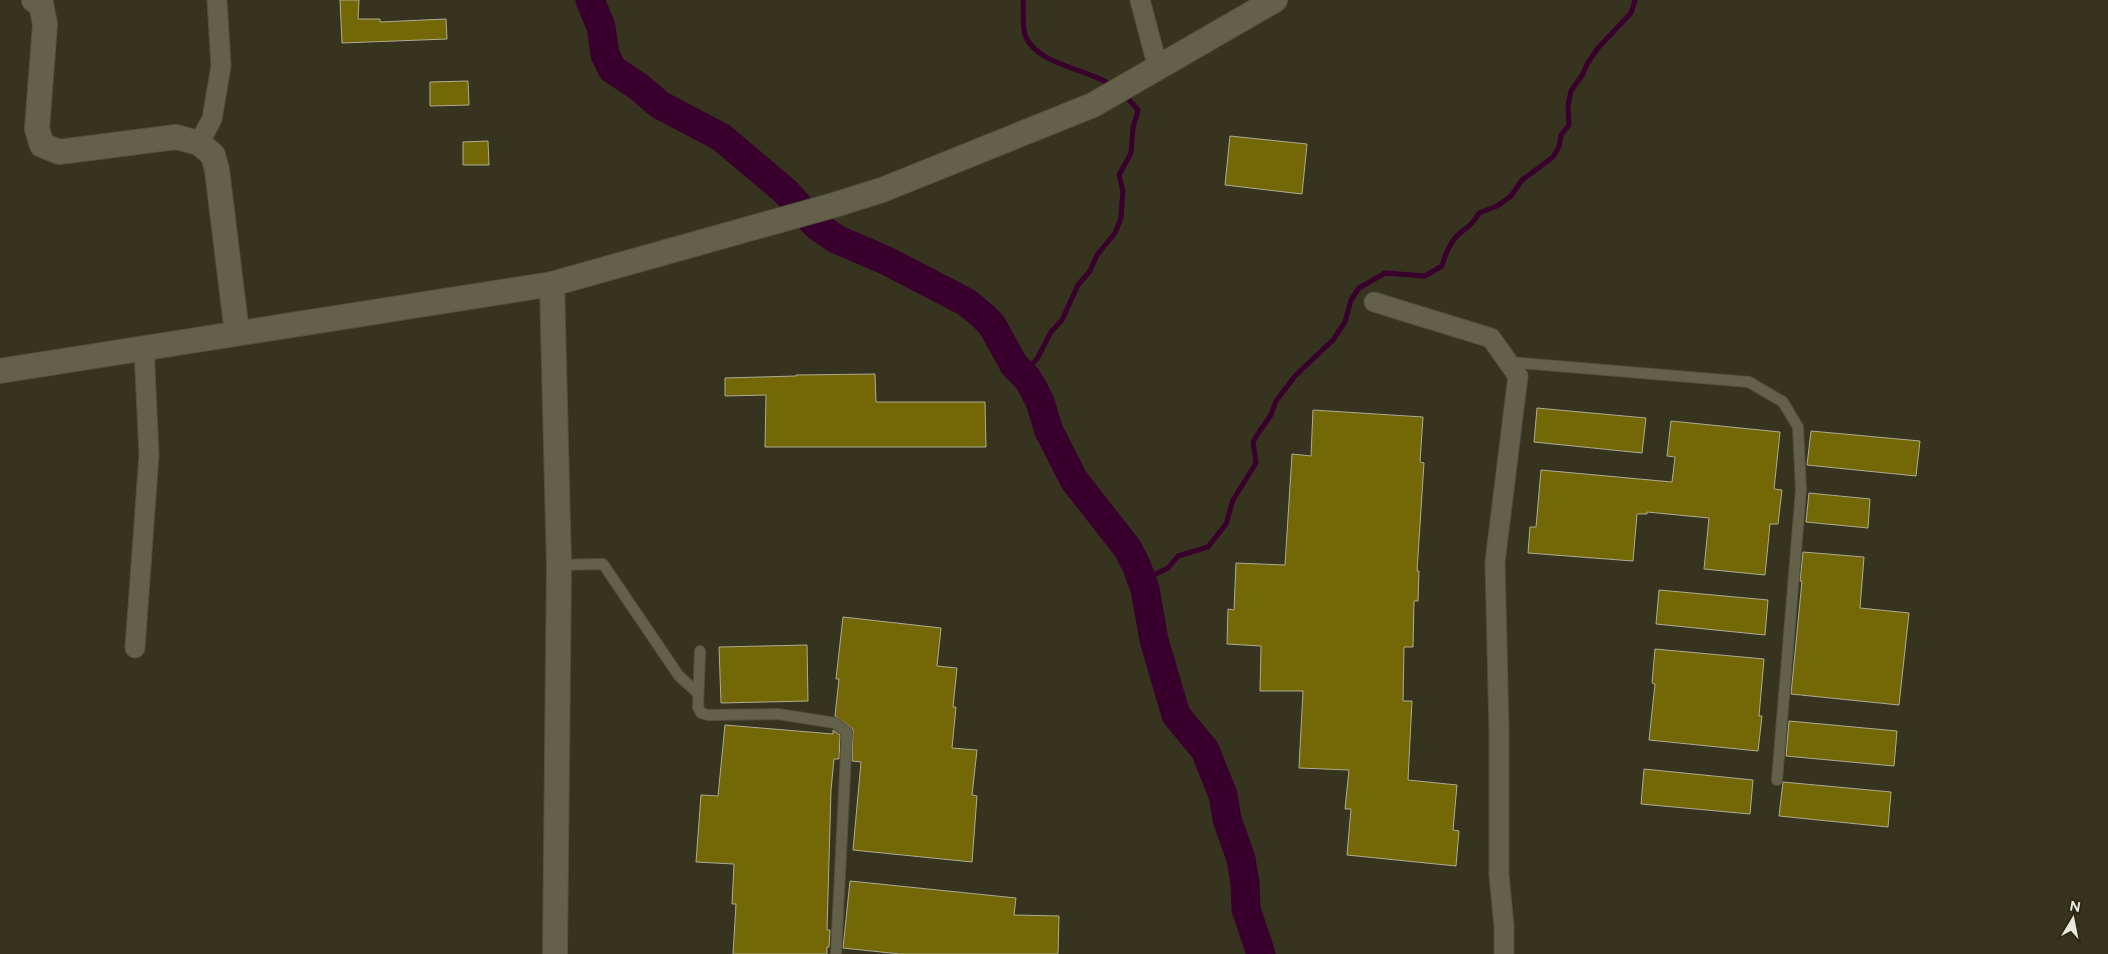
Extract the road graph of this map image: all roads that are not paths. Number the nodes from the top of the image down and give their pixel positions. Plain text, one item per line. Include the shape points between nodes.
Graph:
1 (34, 0) edge
2 (217, 0) edge
3 (1140, 0) edge
4 (1276, 0) edge
5 (1158, 68) junction
6 (199, 144) junction
7 (552, 284) junction
8 (1374, 302) dead end
9 (237, 333) junction
10 (144, 348) junction
11 (1508, 362) junction
12 (0, 371) edge
13 (559, 565) junction
14 (135, 648) dead end
15 (700, 651) dead end
16 (698, 693) junction
17 (1777, 780) dead end
18 (555, 954) edge
19 (836, 954) edge
20 (1504, 954) edge

1 - 6 street via 41,4 44,24 36,130 42,145 59,152 176,137
2 - 6 street via 221,66 212,119
3 - 5 street
4 - 5 street
5 - 7 street via 1108,98 891,186 834,206
6 - 9 street via 213,155 217,170
7 - 9 street
7 - 13 street
8 - 11 street via 1491,338
9 - 10 street
10 - 12 street
10 - 14 street via 149,455
11 - 17 lane via 1749,382 1784,402 1798,427 1802,490
11 - 20 street via 1518,376 1495,562 1498,875
13 - 16 lane via 603,564 679,676
13 - 18 street
15 - 16 lane
16 - 19 lane via 698,707 708,716 778,714 835,723 847,732

